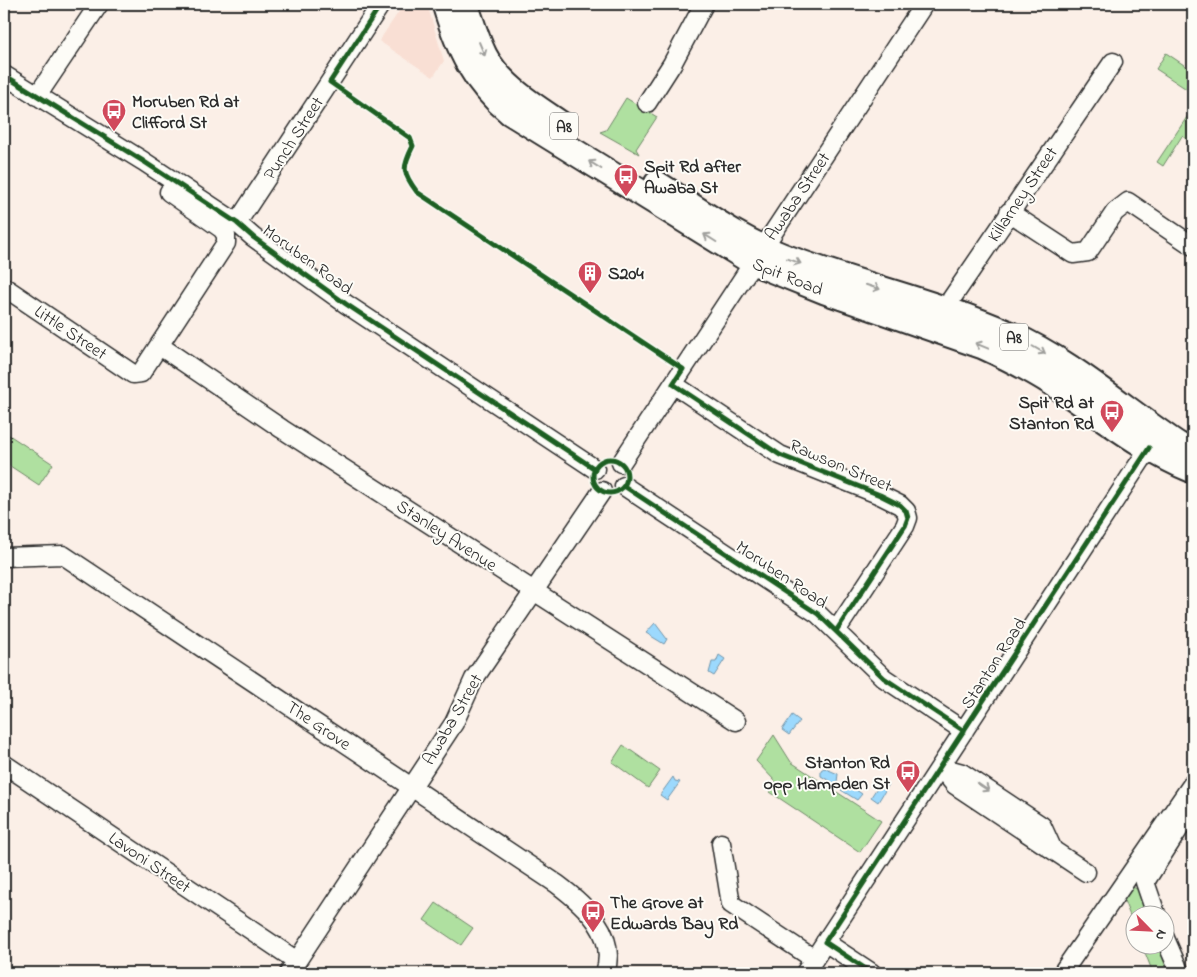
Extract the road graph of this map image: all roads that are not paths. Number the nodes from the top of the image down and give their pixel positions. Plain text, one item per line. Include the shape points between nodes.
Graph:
1 (99, 4) edge
2 (381, 4) edge
3 (446, 4) edge
4 (465, 4) edge
5 (704, 4) edge
6 (924, 4) edge
7 (1113, 62) dead end
8 (4, 75) edge
9 (37, 96) junction
10 (647, 102) dead end
11 (95, 133) junction
12 (1009, 212) junction
13 (237, 223) junction
14 (1193, 246) edge
15 (757, 255) junction
16 (4, 287) edge
17 (943, 321) junction
18 (160, 346) junction
19 (673, 384) junction
20 (1154, 440) junction
21 (1193, 452) edge
22 (621, 463) junction
23 (595, 468) junction
24 (1193, 470) edge
25 (624, 486) junction
26 (602, 491) junction
27 (4, 557) edge
28 (534, 590) junction
29 (836, 631) junction
30 (736, 721) dead end
31 (964, 731) junction
32 (4, 764) edge
33 (940, 767) junction
34 (1193, 782) edge
35 (412, 787) junction
36 (1193, 807) edge
37 (721, 843) dead end
38 (1086, 872) dead end
39 (1152, 904) edge
40 (825, 942) junction
41 (1172, 954) edge
42 (809, 966) edge
43 (293, 967) edge
44 (605, 973) edge
45 (872, 973) edge
46 (1062, 973) edge
47 (1180, 973) edge

1 - 9 street
2 - 13 street, Punch Street
15 -> 3 highway, Spit Road / A8 via 510,112 474,74 454,31
4 -> 15 highway, Spit Road / A8 via 485,56 505,82
5 - 10 street via 672,64
6 - 15 street, Awaba Street
7 - 12 street, Killarney Street
8 - 9 street, Moruben Road
9 - 11 street, Moruben Road
11 - 13 street, Moruben Road
11 - 18 street, Moruben Road via 139,171 226,235 226,243
12 - 14 street via 1079,255 1088,252 1115,212 1128,202
12 - 17 street, Killarney Street via 952,298
13 - 23 street, Moruben Road via 346,304
15 - 17 highway, Spit Road / A8 via 825,291
15 - 19 street, Awaba Street
16 - 18 street, Little Street via 133,374 144,370
17 - 20 highway, Spit Road / A8
18 - 28 street, Stanley Avenue via 282,429
19 - 22 street, Awaba Street
19 - 29 street, Rawson Street via 780,455 880,495 906,511 905,526
20 - 21 highway, Spit Road / A8
20 - 24 highway, Spit Road / A8
20 - 31 street, Stanton Road
22 - 23 street via 606,460
22 - 25 street via 627,476
23 - 26 street via 593,479
25 - 26 street via 616,492
25 - 29 street, Moruben Road via 818,614
26 - 28 street, Awaba Street
27 - 35 street, The Grove via 63,555
28 - 30 street, Stanley Avenue
28 - 35 street, Awaba Street via 474,679 454,723
29 - 31 street, Moruben Road via 884,678
31 - 33 street, Stanton Road
32 - 43 street, Lavoni Street
33 - 38 street via 962,773 1042,826 1052,848
33 - 40 street, Stanton Road
34 - 46 street
35 - 43 street, Awaba Street
35 - 44 street, The Grove via 576,898 597,922 607,946
36 - 39 street via 1146,880
37 - 42 street via 731,904
40 - 42 street, Stanton Road
40 - 45 street
41 - 47 street

